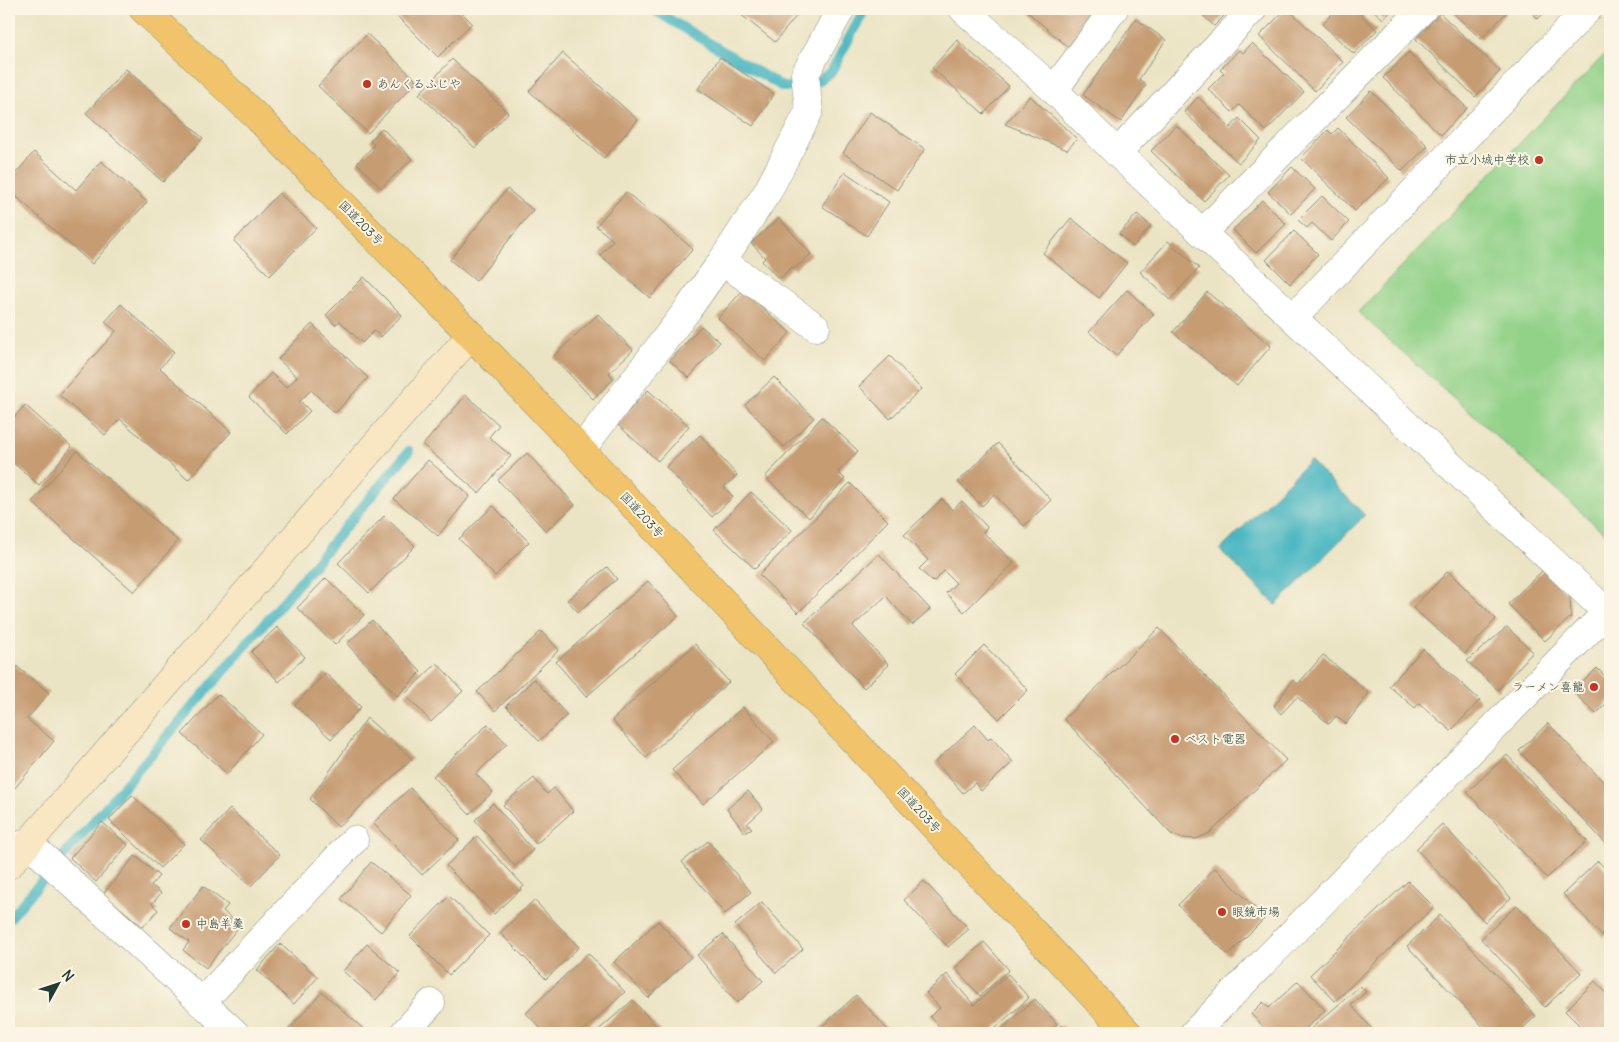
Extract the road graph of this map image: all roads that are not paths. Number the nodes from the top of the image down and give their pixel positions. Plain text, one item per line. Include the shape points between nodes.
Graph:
1 (143, 9) edge
2 (841, 9) edge
3 (963, 9) edge
4 (1114, 9) edge
5 (1253, 9) edge
6 (1423, 9) edge
7 (1588, 9) edge
8 (1054, 90) junction
9 (1117, 153) junction
10 (1202, 233) junction
11 (722, 261) junction
12 (1293, 318) junction
13 (816, 327) dead end
14 (471, 334) junction
15 (581, 450) junction
16 (1609, 614) edge
17 (354, 840) dead end
18 (28, 842) junction
19 (9, 865) edge
20 (201, 1003) junction
21 (432, 1003) dead end
22 (235, 1033) edge
23 (404, 1033) edge
24 (1128, 1033) edge
25 (1194, 1033) edge

1 - 14 highway, 国道203号 via 259,119
2 - 11 street via 805,74 809,111 768,190
3 - 8 street
4 - 8 street
5 - 9 street
6 - 10 street
7 - 12 street
8 - 9 street
9 - 10 street
10 - 12 street
11 - 13 street
11 - 15 street
12 - 16 street
14 - 15 highway, 国道203号
14 - 18 street
15 - 24 highway, 国道203号
16 - 25 street
17 - 20 street
18 - 19 street
18 - 20 street
20 - 22 street
21 - 23 street

